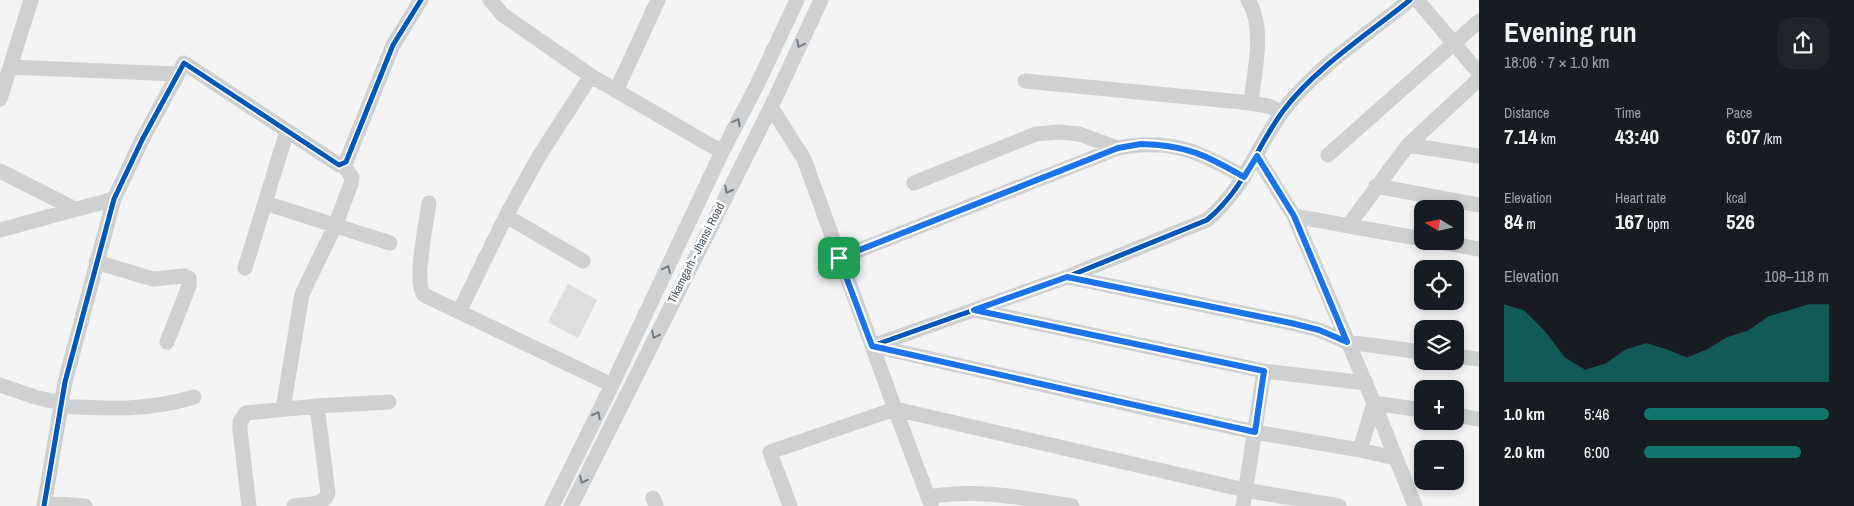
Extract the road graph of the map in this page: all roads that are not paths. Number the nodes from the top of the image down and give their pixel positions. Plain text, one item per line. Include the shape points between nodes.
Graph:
1 (31, 0) edge
2 (421, 0) edge
3 (490, 0) edge
4 (658, 0) edge
5 (796, 0) edge
6 (821, 0) edge
7 (1248, 0) edge
8 (1410, 0) edge
9 (1417, 0) edge
10 (1479, 21) edge
11 (1453, 44) junction
12 (10, 67) junction
13 (1479, 73) edge
14 (177, 74) junction
15 (591, 76) junction
16 (1479, 79) edge
17 (1025, 81) dead end
18 (616, 91) junction
19 (0, 99) edge
20 (1251, 103) junction
21 (771, 107) junction
22 (1282, 112) junction
23 (287, 131) junction
24 (1408, 145) junction
25 (1118, 148) junction
26 (722, 152) junction
27 (1328, 154) dead end
28 (1257, 156) junction
29 (1479, 156) edge
30 (342, 164) junction
31 (0, 171) edge
32 (1244, 177) junction
33 (914, 183) dead end
34 (1376, 186) junction
35 (114, 199) junction
36 (429, 202) dead end
37 (265, 203) junction
38 (1479, 204) edge
39 (696, 208) junction
40 (75, 209) junction
41 (506, 216) junction
42 (1294, 216) junction
43 (714, 218) junction
44 (335, 226) junction
45 (1348, 226) junction
46 (0, 230) edge
47 (1414, 238) edge
48 (390, 243) dead end
49 (1464, 246) edge
50 (1479, 249) edge
51 (839, 258) junction
52 (583, 261) dead end
53 (96, 262) junction
54 (245, 268) dead end
55 (1067, 277) junction
56 (974, 310) junction
57 (460, 312) junction
58 (167, 342) dead end
59 (1347, 342) junction
60 (872, 346) junction
61 (1414, 351) edge
62 (1464, 357) edge
63 (1479, 359) edge
64 (1264, 371) junction
65 (1366, 383) junction
66 (0, 385) edge
67 (612, 386) junction
68 (194, 397) dead end
69 (389, 402) dead end
70 (1374, 403) junction
71 (61, 404) junction
72 (317, 406) junction
73 (283, 409) junction
74 (895, 409) junction
75 (1414, 409) edge
76 (1464, 416) edge
77 (1479, 419) edge
78 (1255, 432) junction
79 (1360, 450) junction
80 (1395, 458) junction
81 (1245, 490) junction
82 (929, 501) edge
83 (44, 504) edge
84 (85, 506) edge
85 (249, 506) edge
86 (294, 506) edge
87 (552, 506) edge
88 (570, 506) edge
89 (790, 506) edge
90 (1072, 506) edge
91 (1243, 506) edge
92 (1339, 506) edge
93 (1415, 506) edge

1 - 12 street
2 - 30 street via 393,45 346,162
3 - 15 street via 503,15
4 - 18 street
26 -> 5 street
6 -> 21 street, Tikamgarh - Jhansi Road
7 - 20 street via 1256,26
8 - 22 street via 1304,86
9 - 11 street
10 - 11 street
11 - 13 street
11 - 27 street
12 - 14 street
12 - 19 street
14 - 23 street via 184,63
14 - 35 street
15 - 18 street
15 - 41 street via 539,156
16 - 24 street
17 - 20 street
18 - 26 street
20 - 22 street
21 -> 43 street, Tikamgarh - Jhansi Road
21 - 51 street via 804,159
22 - 28 street
23 - 30 street
23 - 37 street
24 - 29 street
24 - 34 street
25 - 32 street via 1141,144 1184,147
25 - 33 street via 1078,134 1036,134
25 - 51 street
26 - 39 street
28 - 32 street
28 - 42 street
30 - 44 street via 352,180
31 - 40 street
32 - 55 street via 1225,205 1207,220
34 - 38 street
34 - 45 street
35 - 40 street
35 - 53 street
36 - 57 street via 419,276 421,291
37 - 44 street
37 - 54 street
39 - 43 street
67 -> 39 street
40 - 46 street
41 - 52 street
41 - 57 street
42 - 45 street
42 - 59 street
43 -> 88 street, Tikamgarh - Jhansi Road
44 - 48 street
44 - 73 street via 302,294
45 - 47 street
49 - 50 street
51 - 60 street
53 - 58 street via 147,278 189,278 189,286
53 - 71 street
55 - 56 street
55 - 59 street via 1291,323
56 - 60 street
56 - 64 street
57 - 67 street
59 - 61 street
59 - 65 street
60 - 74 street
60 - 78 street
62 - 63 street
64 - 65 street
64 - 78 street
65 - 70 street
66 - 71 street
87 -> 67 street
68 - 71 street via 132,409
69 - 72 street
70 - 75 street
70 - 79 street
70 - 80 street
71 - 83 street
72 - 73 street
72 - 86 street via 328,493 322,502
73 - 85 street via 251,412 240,422
74 - 81 street
74 - 82 street
74 - 89 street via 770,452
76 - 77 street
78 - 79 street
78 - 81 street
79 - 80 street
80 - 93 street
81 - 91 street
81 - 92 street
82 - 90 street via 950,493 982,493
83 - 84 street

